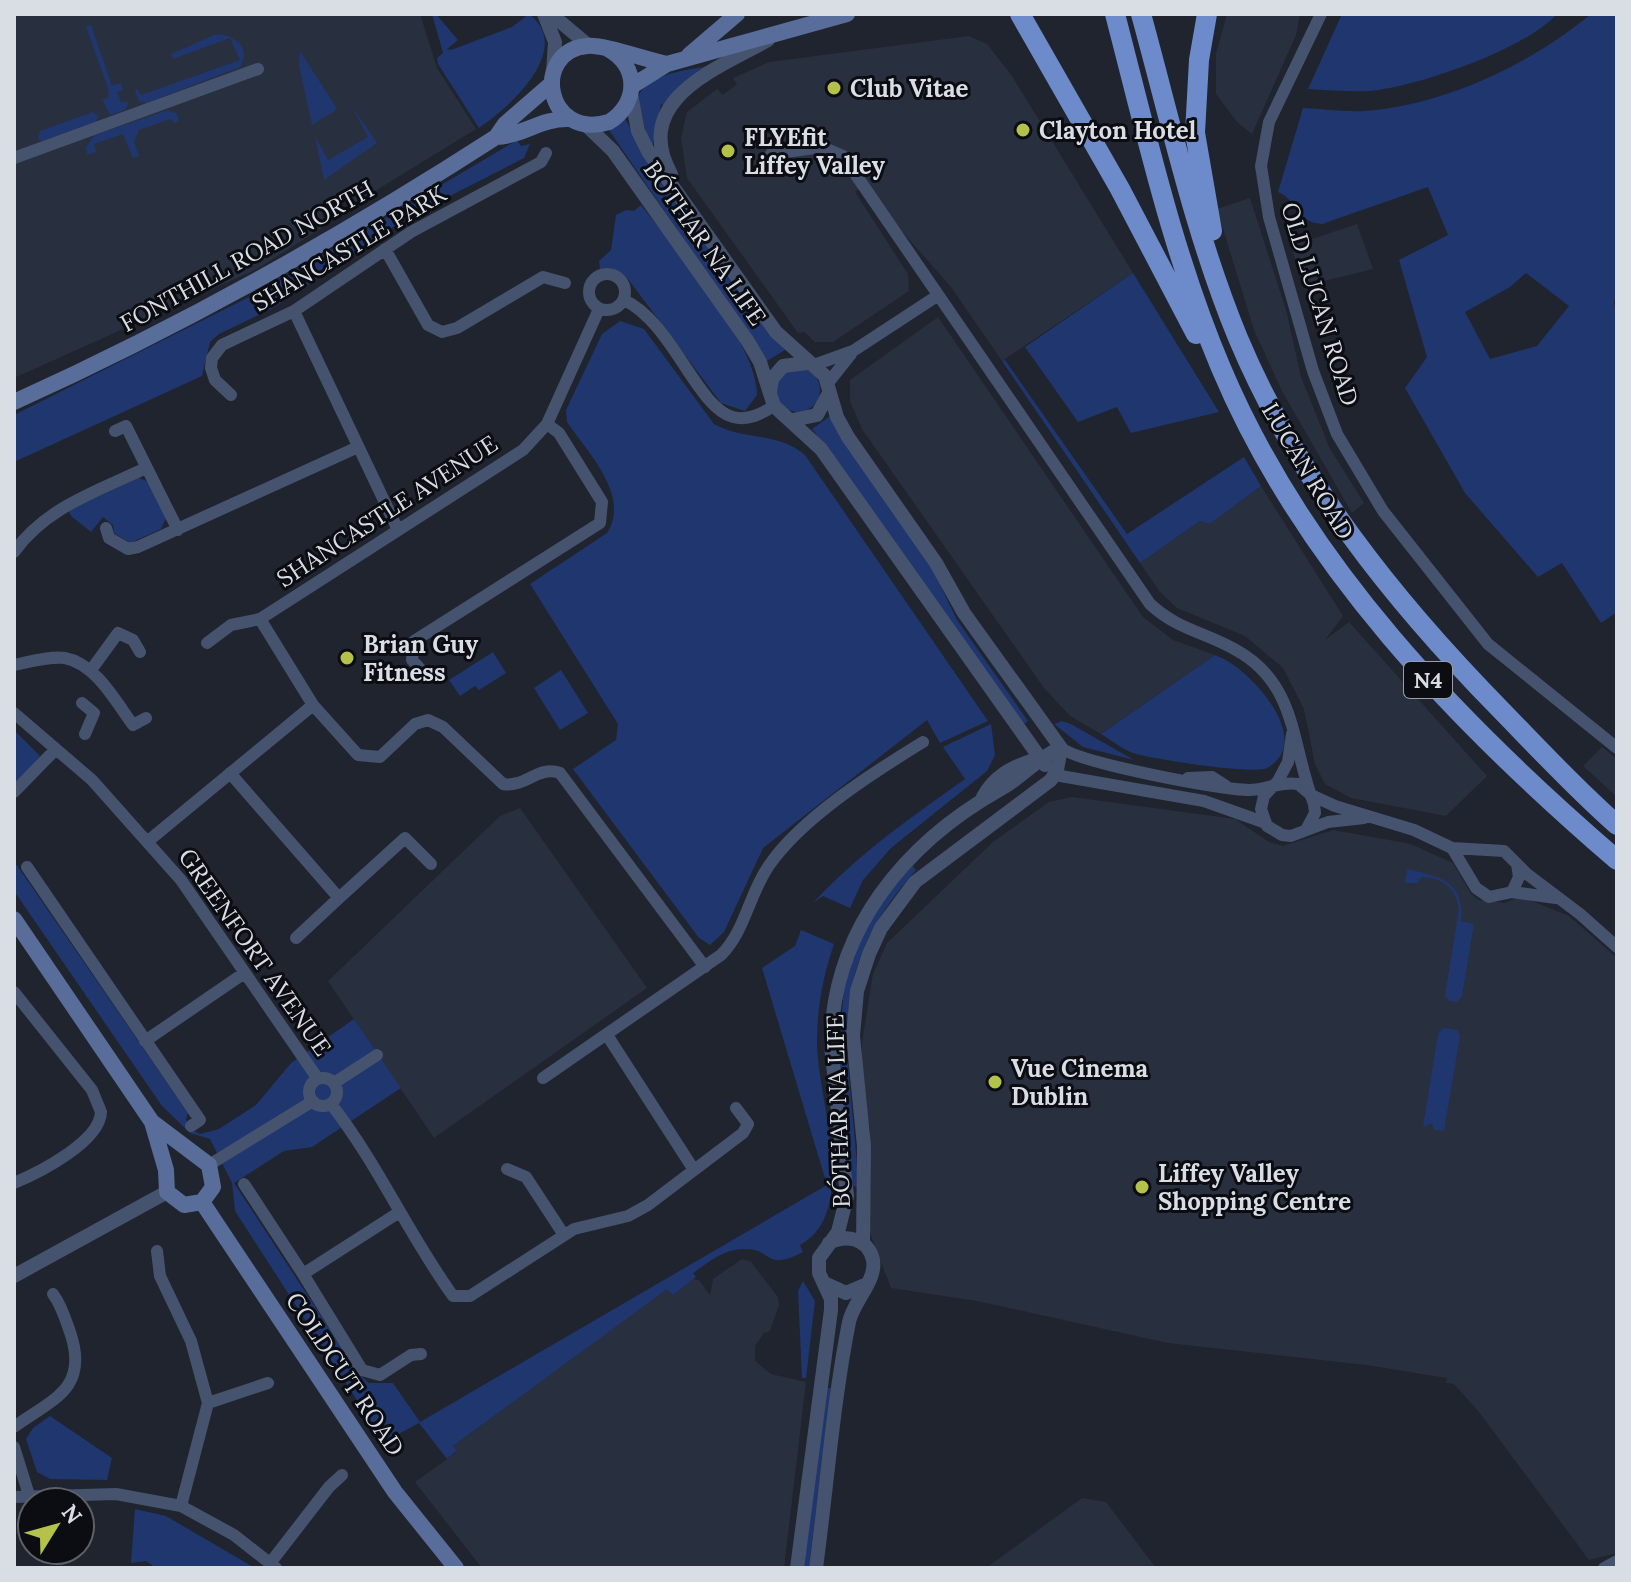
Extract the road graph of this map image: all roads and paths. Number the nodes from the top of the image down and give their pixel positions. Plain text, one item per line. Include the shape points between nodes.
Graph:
1 (544, 14) edge
2 (551, 14) edge
3 (737, 14) edge
4 (786, 14) edge
5 (847, 14) edge
6 (1007, 14) edge
7 (1020, 14) edge
8 (1115, 14) edge
9 (1141, 14) edge
10 (1207, 14) edge
11 (1321, 14) edge
12 (798, 29) junction
13 (779, 34) junction
14 (588, 45) junction
15 (608, 49) junction
16 (1041, 54) junction
17 (685, 59) junction
18 (667, 64) junction
19 (258, 69) dead end
20 (552, 79) junction
21 (632, 90) junction
22 (569, 119) junction
23 (587, 126) junction
24 (496, 137) junction
25 (546, 153) dead end
26 (771, 154) dead end
27 (14, 158) edge
28 (693, 213) junction
29 (385, 249) junction
30 (1216, 279) junction
31 (565, 283) dead end
32 (937, 296) junction
33 (624, 300) junction
34 (599, 309) junction
35 (294, 311) junction
36 (853, 351) junction
37 (810, 364) junction
38 (828, 388) junction
39 (231, 395) dead end
40 (14, 402) edge
41 (772, 402) junction
42 (793, 420) junction
43 (547, 424) junction
44 (115, 431) dead end
45 (358, 447) junction
46 (146, 468) junction
47 (1273, 469) junction
48 (106, 528) dead end
49 (178, 530) junction
50 (398, 530) junction
51 (14, 552) edge
52 (260, 619) junction
53 (207, 643) dead end
54 (140, 652) dead end
55 (14, 665) edge
56 (91, 670) junction
57 (426, 675) dead end
58 (115, 701) junction
59 (82, 703) dead end
60 (313, 705) junction
61 (14, 713) edge
62 (94, 713) junction
63 (146, 718) dead end
64 (1292, 718) junction
65 (85, 734) dead end
66 (923, 742) dead end
67 (1061, 748) junction
68 (1617, 748) edge
69 (55, 750) junction
70 (1039, 759) junction
71 (230, 773) junction
72 (1055, 775) junction
73 (1273, 787) junction
74 (14, 792) edge
75 (1311, 795) junction
76 (1369, 818) junction
77 (1266, 823) junction
78 (1617, 825) edge
79 (1307, 828) junction
80 (147, 842) junction
81 (1452, 848) junction
82 (1486, 851) junction
83 (1617, 860) edge
84 (1516, 861) junction
85 (431, 864) dead end
86 (27, 867) dead end
87 (1472, 880) junction
88 (1512, 892) junction
89 (339, 898) junction
90 (1563, 899) junction
91 (14, 919) edge
92 (296, 938) dead end
93 (1617, 947) edge
94 (705, 967) junction
95 (243, 974) junction
96 (14, 992) edge
97 (607, 1035) junction
98 (145, 1041) junction
99 (377, 1055) dead end
100 (543, 1078) dead end
101 (318, 1079) junction
102 (334, 1083) junction
103 (313, 1101) junction
104 (331, 1104) junction
105 (736, 1108) dead end
106 (152, 1122) junction
107 (191, 1126) dead end
108 (192, 1155) junction
109 (209, 1165) junction
110 (507, 1169) dead end
111 (166, 1170) junction
112 (694, 1170) junction
113 (14, 1183) edge
114 (244, 1184) dead end
115 (167, 1192) junction
116 (202, 1202) junction
117 (398, 1213) junction
118 (564, 1235) junction
119 (829, 1243) junction
120 (863, 1244) junction
121 (157, 1251) dead end
122 (303, 1274) junction
123 (14, 1276) edge
124 (826, 1284) junction
125 (866, 1284) junction
126 (53, 1294) dead end
127 (421, 1354) dead end
128 (268, 1383) dead end
129 (208, 1403) junction
130 (14, 1427) edge
131 (14, 1447) edge
132 (342, 1475) dead end
133 (26, 1486) edge
134 (96, 1494) edge
135 (181, 1506) junction
136 (1617, 1561) edge
137 (273, 1565) edge
138 (456, 1568) edge
139 (797, 1568) edge
140 (816, 1568) edge
141 (1604, 1568) edge

1 - 20 street via 555,42
2 - 14 street
3 - 17 main road
4 - 12 main road
5 - 12 main road
6 - 16 highway
7 - 16 highway
8 - 47 highway, LUCAN ROAD / N4 via 1200,313 1232,393
9 - 30 highway, LUCAN ROAD / N4
10 - 30 highway via 1195,133
11 - 68 street, OLD LUCAN ROAD via 1269,122 1261,166 1269,217 1313,371 1337,434 1383,511 1488,644
12 - 13 main road
13 - 17 main road
13 - 28 street via 705,74 681,91 669,108 661,134 666,164
14 - 15 main road
14 - 20 main road, FONTHILL ROAD NORTH via 566,55
15 - 18 main road
15 - 21 main road via 628,67
16 - 47 highway via 1120,189 1229,400
17 - 18 main road
18 - 21 main road
19 - 27 street
20 - 22 main road via 554,100
20 - 24 main road, FONTHILL ROAD NORTH
21 - 23 main road via 618,116
21 - 28 street, BÓTHAR NA LIFE via 635,123 645,146
22 - 23 main road
22 - 24 main road, FONTHILL ROAD NORTH via 549,119 514,136
23 - 41 street, BÓTHAR NA LIFE via 613,151 747,340
24 - 40 main road, FONTHILL ROAD NORTH via 310,254 148,340
25 - 29 street, SHANCASTLE PARK via 541,162
26 - 32 street via 837,150
28 - 37 street, BÓTHAR NA LIFE via 770,325
29 - 31 street via 428,325 442,332 543,277
29 - 35 street, SHANCASTLE PARK
30 - 78 highway, LUCAN ROAD / N4 via 1279,422 1369,562 1451,660
32 - 36 street
32 - 64 street via 1150,604 1183,629 1234,648 1261,667
33 - 34 street via 610,311
33 - 34 street, SHANCASTLE AVENUE via 623,283 615,275 603,274 589,291
33 - 41 street, SHANCASTLE AVENUE via 664,333 724,414 758,416
34 - 43 street, SHANCASTLE AVENUE
35 - 39 street, SHANCASTLE PARK via 217,350 211,368
35 - 45 street
36 - 37 street
36 - 38 street
37 - 38 street, BÓTHAR NA LIFE
37 - 41 street via 791,363 777,372
38 - 42 street via 817,415
38 - 67 street, BÓTHAR NA LIFE via 848,437
41 - 42 street
42 - 70 street via 837,469
43 - 50 street, SHANCASTLE AVENUE via 493,472
43 - 57 street via 559,433 602,502 600,523 414,641 412,660
44 - 46 street via 126,426
45 - 49 street
45 - 50 street
46 - 49 street
46 - 51 street via 52,513
47 - 83 highway, LUCAN ROAD / N4 via 1342,576 1423,674
48 - 49 street via 109,538 128,549
50 - 52 street, SHANCASTLE AVENUE
52 - 53 street, SHANCASTLE AVENUE via 231,625
52 - 60 street
54 - 56 street via 133,640 118,633
55 - 56 street via 63,658
56 - 58 street
58 - 62 street
58 - 63 street via 133,725
59 - 62 street
60 - 71 street
60 - 94 street via 363,758 380,757 415,724 428,720 443,727 503,784 515,785 545,771 560,773
61 - 69 street, GREENFORT AVENUE
62 - 65 street
64 - 73 street via 1288,762
64 - 75 street
66 - 94 street via 822,813 781,849 734,942
67 - 70 street, BÓTHAR NA LIFE
67 - 72 street
67 - 73 street via 1089,761 1185,779 1212,777 1229,788
69 - 74 street
69 - 80 street, GREENFORT AVENUE via 92,780
70 - 72 street
70 - 119 street, BÓTHAR NA LIFE via 933,836 889,880 862,921 843,965 831,1022 847,1196 842,1222
71 - 80 street
71 - 89 street
72 - 77 street via 1204,801
72 - 120 street, BÓTHAR NA LIFE via 915,882 873,944 857,991 853,1036 864,1146
73 - 75 street via 1298,784
73 - 77 street via 1262,804
75 - 76 street
75 - 79 street via 1315,813
76 - 79 street
76 - 81 street via 1414,830
77 - 79 street via 1282,835
80 - 95 street, GREENFORT AVENUE via 181,880
81 - 82 street
81 - 87 street
82 - 84 street via 1504,851
82 - 87 street via 1473,865
84 - 88 street via 1519,877
84 - 90 street
85 - 89 street via 405,838
86 - 98 street
87 - 88 street via 1489,897
88 - 90 street
89 - 92 street
90 - 93 street
91 - 106 main road
94 - 97 street
95 - 98 street
95 - 101 street, GREENFORT AVENUE
96 - 113 street via 92,1090 101,1112 94,1129 52,1167
97 - 100 street
97 - 112 street
98 - 107 street via 200,1120
99 - 102 street
101 - 102 street
101 - 103 street via 309,1089
102 - 104 street via 337,1092
103 - 104 street
103 - 109 street
104 - 117 street via 373,1162
105 - 112 street via 748,1124 743,1133
106 - 108 main road
106 - 111 main road
108 - 109 main road
108 - 111 main road via 175,1160
109 - 116 main road via 213,1187
110 - 118 street via 526,1177
111 - 115 main road
112 - 118 street via 628,1216
114 - 122 street
115 - 116 main road via 184,1205
115 - 123 street
116 - 138 main road, COLDCUT ROAD via 395,1492
117 - 118 street via 453,1296 470,1296
117 - 122 street
119 - 120 street, BÓTHAR NA LIFE via 846,1238
119 - 124 street, BÓTHAR NA LIFE via 818,1265
120 - 125 street, BÓTHAR NA LIFE via 873,1264
121 - 129 street via 160,1276 191,1341
122 - 127 street via 362,1370 380,1375
124 - 125 street via 846,1293
124 - 139 street, BÓTHAR NA LIFE via 829,1328
125 - 140 street, BÓTHAR NA LIFE via 849,1321
126 - 130 street via 77,1353 77,1371 71,1383
128 - 129 street
129 - 135 street
131 - 133 street
132 - 137 street
134 - 135 street
135 - 137 street via 234,1535
136 - 141 street

